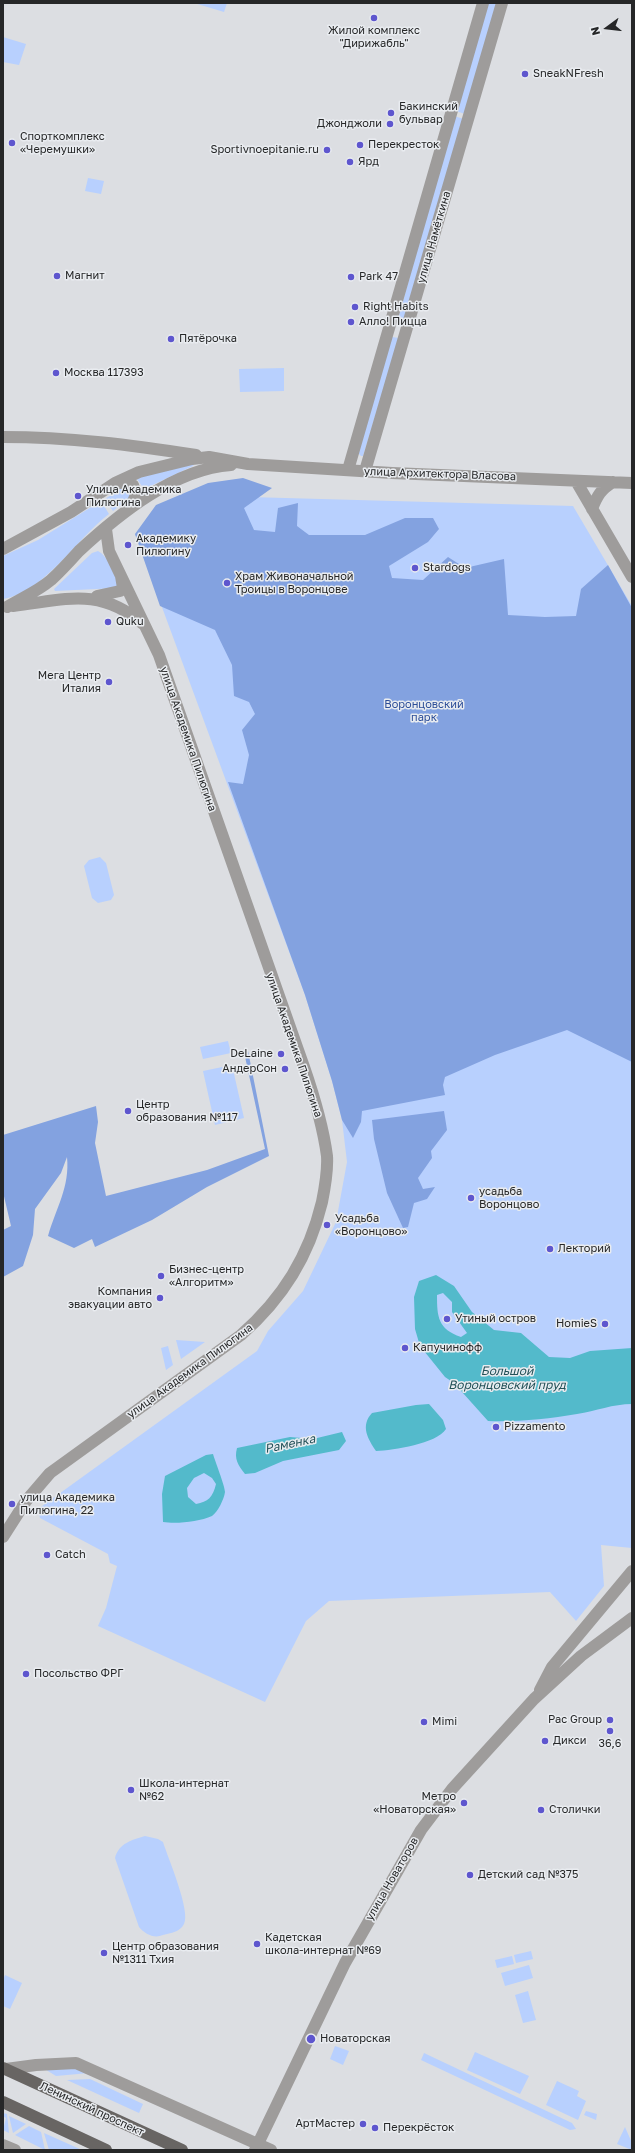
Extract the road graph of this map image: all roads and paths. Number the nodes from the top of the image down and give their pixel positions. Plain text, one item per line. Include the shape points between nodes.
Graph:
1 (482, 3) edge
2 (502, 3) edge
3 (391, 319) junction
4 (408, 325) junction
5 (3, 437) edge
6 (150, 448) junction
7 (209, 457) junction
8 (248, 464) junction
9 (152, 468) junction
10 (348, 470) junction
11 (365, 472) junction
12 (576, 481) junction
13 (613, 482) junction
14 (116, 483) junction
15 (632, 483) edge
16 (130, 508) junction
17 (592, 509) junction
18 (106, 529) junction
19 (3, 549) edge
20 (121, 574) junction
21 (632, 577) edge
22 (88, 598) junction
23 (5, 607) edge
24 (145, 626) junction
25 (3, 1537) edge
26 (632, 1571) edge
27 (632, 1618) edge
28 (534, 1699) junction
29 (4, 2069) edge
30 (3, 2102) edge
31 (3, 2145) edge
32 (256, 2147) edge
33 (15, 2150) edge
34 (106, 2150) edge
35 (182, 2150) edge
36 (271, 2150) edge

1 - 3 street, улица Намёткина
2 - 4 street, улица Намёткина
3 - 4 street via 393,328 398,331 404,330
3 - 10 street, улица Намёткина
4 - 11 street, улица Намёткина
5 - 6 street via 94,440
6 - 7 street
6 - 9 street via 155,454
7 - 8 street
7 - 9 street
8 - 10 street, улица Архитектора Власова
8 - 16 street, улица Академика Пилюгина via 211,468 193,474 164,487
9 - 14 street
10 - 11 street, улица Архитектора Власова
11 - 12 street, улица Архитектора Власова
12 - 13 street, улица Архитектора Власова
12 - 17 street
13 - 15 street, улица Архитектора Власова
13 - 17 street via 598,494
14 - 16 street via 133,485 136,495
14 - 19 street via 71,512
16 - 18 street, улица Академика Пилюгина
17 - 21 street
18 - 20 street, улица Академика Пилюгина via 108,551
18 - 23 street, улица Академика Пилюгина via 52,580
20 - 22 street via 123,588 120,591
20 - 24 street, улица Академика Пилюгина
22 - 23 street, улица Академика Пилюгина
22 - 24 street, улица Академика Пилюгина via 107,601 121,607
24 - 25 street, улица Академика Пилюгина via 162,662 315,1098 327,1157 327,1176 317,1222 299,1266 288,1285 260,1318 241,1335 50,1473 26,1501
26 - 28 street, улица Новаторов via 552,1668
27 - 28 street, улица Новаторов via 582,1656
28 - 32 street, улица Новаторов via 452,1789 408,1849 345,1963
29 - 32 street via 36,2064 76,2063
29 - 35 main road, Ленинский проспект
30 - 34 main road
31 - 33 street
32 - 36 street

